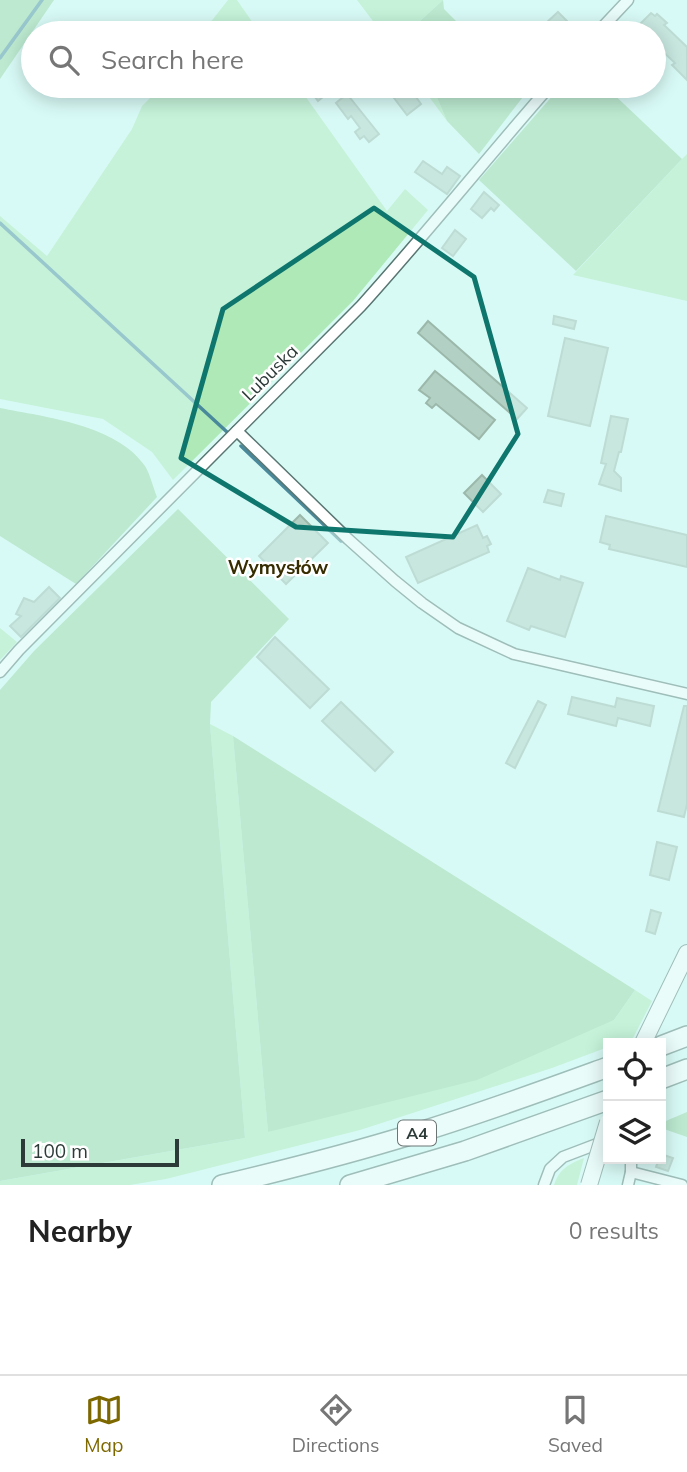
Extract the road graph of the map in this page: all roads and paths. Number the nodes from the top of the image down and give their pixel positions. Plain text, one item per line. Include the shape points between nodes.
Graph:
1 (628, 0) edge
2 (608, 21) edge
3 (539, 98) edge
4 (237, 431) junction
5 (0, 671) edge
6 (687, 694) edge
7 (687, 953) edge
8 (687, 1036) edge
9 (646, 1038) edge
10 (666, 1044) edge
11 (603, 1069) edge
12 (687, 1069) edge
13 (666, 1077) edge
14 (605, 1101) edge
15 (603, 1139) edge
16 (603, 1141) edge
17 (631, 1164) edge
18 (631, 1172) junction
19 (222, 1185) edge
20 (349, 1185) edge
21 (544, 1185) edge
22 (589, 1185) edge
23 (628, 1185) edge
24 (682, 1185) edge

1 - 2 street
3 - 4 street, Lubuska via 361,306
4 - 5 street, Lubuska
4 - 6 street via 376,565 458,628 514,654
7 - 9 main road
8 - 10 highway
11 - 19 highway, A4 via 409,1135
12 - 13 highway
14 - 20 highway, A4 via 465,1151
15 - 22 main road, bridge
16 - 21 street via 563,1157 550,1169
17 - 18 street
18 - 23 street
18 - 24 street

